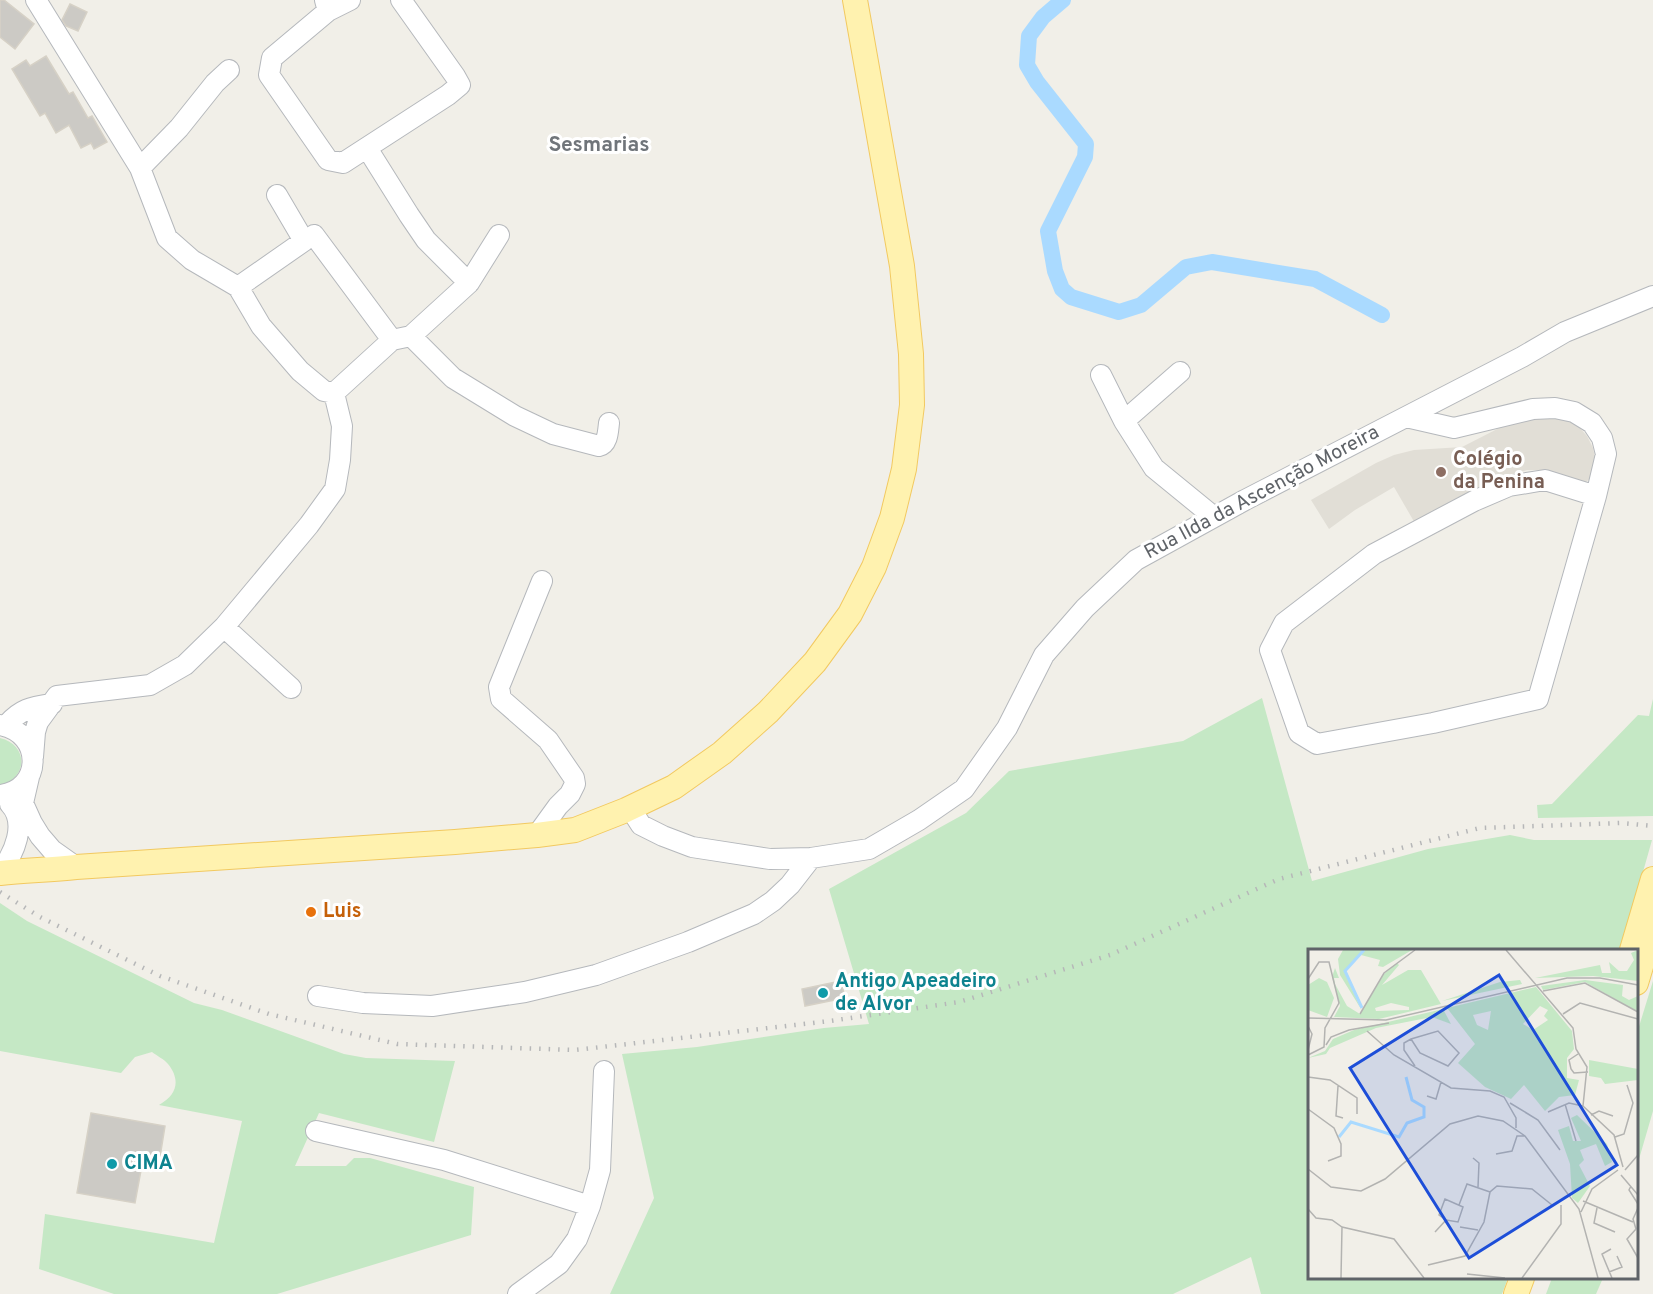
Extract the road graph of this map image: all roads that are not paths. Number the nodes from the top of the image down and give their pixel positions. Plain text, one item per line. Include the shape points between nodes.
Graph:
1 (36, 0) edge
2 (350, 0) edge
3 (401, 0) edge
4 (855, 0) edge
5 (326, 6) edge
6 (229, 70) dead end
7 (367, 148) junction
8 (140, 168) junction
9 (277, 195) dead end
10 (314, 235) junction
11 (498, 235) dead end
12 (469, 283) junction
13 (238, 287) junction
14 (1653, 296) edge
15 (402, 338) junction
16 (1180, 372) dead end
17 (1101, 375) dead end
18 (334, 393) junction
19 (1406, 417) junction
20 (1124, 421) junction
21 (609, 423) dead end
22 (1596, 496) junction
23 (1214, 517) junction
24 (542, 581) dead end
25 (224, 627) junction
26 (291, 688) dead end
27 (52, 704) junction
28 (3, 725) edge
29 (33, 757) junction
30 (29, 777) junction
31 (0, 796) edge
32 (630, 808) junction
33 (27, 830) junction
34 (537, 835) junction
35 (811, 858) junction
36 (76, 867) junction
37 (29, 870) junction
38 (0, 872) edge
39 (1653, 879) edge
40 (1653, 926) edge
41 (1633, 949) edge
42 (1638, 975) edge
43 (318, 996) dead end
44 (604, 1071) dead end
45 (316, 1131) dead end
46 (590, 1206) junction
47 (1522, 1279) edge
48 (1536, 1279) edge
49 (518, 1294) edge
50 (1516, 1294) edge
51 (1530, 1294) edge

1 - 8 street
2 - 5 street
3 - 7 street via 460,85
4 - 32 main road via 902,266 911,354 912,405 904,469 892,518 874,567 850,614 815,662 722,753 674,787
5 - 7 street via 272,58 269,75 327,160 343,163
6 - 8 street
7 - 12 street via 426,240
8 - 13 street via 167,238 192,260
9 - 10 street
10 - 13 street
10 - 15 street
11 - 12 street
12 - 15 street
13 - 18 street via 261,326 300,371 324,391
14 - 19 street, Rua Ilda da Ascenção Moreira via 1565,332
15 - 18 street
15 - 21 street via 453,378 553,434 599,446 606,442
16 - 20 street
17 - 20 street
18 - 25 street via 342,426 335,489
19 - 22 street via 1454,428 1533,409 1574,412 1592,423 1602,438 1606,454
19 - 23 street, Rua Ilda da Ascenção Moreira
20 - 23 street via 1154,468
22 - 22 street via 1538,699 1317,744 1299,733 1270,650 1284,623 1374,554 1509,486 1545,480
23 - 35 street, Rua Ilda da Ascenção Moreira via 1136,560 1085,608 1044,655 1008,728 964,789 869,849
24 - 34 street via 499,687 501,699 548,740 574,778 570,795
25 - 26 street
25 - 27 street via 185,665 150,685 57,696
27 - 28 street via 29,708
27 - 29 street via 38,722
28 - 29 street via 26,738
29 - 30 street
30 - 31 street via 15,791
30 - 33 street via 24,803
31 - 33 street via 13,807
32 - 34 main road via 575,830
32 - 35 street, Rua Ilda da Ascenção Moreira via 641,825 692,847 770,859
33 - 36 street
33 - 37 street via 37,852
33 - 38 street
34 - 36 main road
35 - 43 street via 790,885 754,914 596,975 525,992 432,1006 363,1003
36 - 37 main road
37 - 38 main road
39 - 41 main road
40 - 42 main road
44 - 46 street via 600,1170
45 - 46 street via 444,1160
46 - 49 street via 577,1239 559,1264
47 - 50 main road
48 - 51 main road

